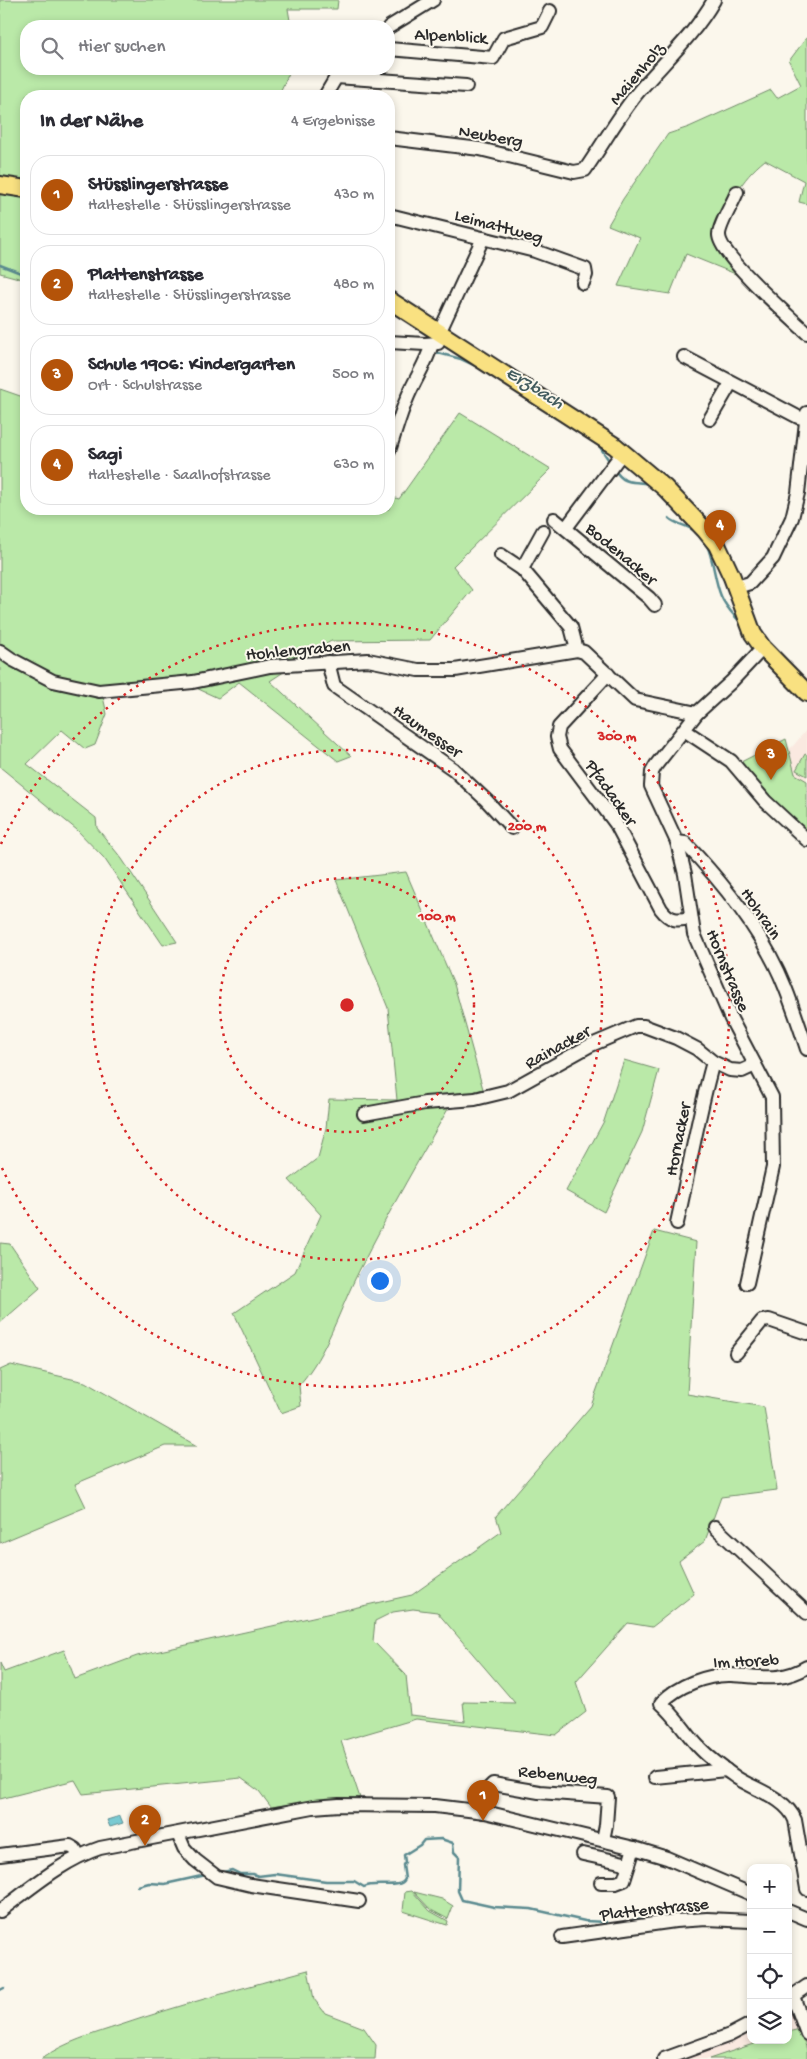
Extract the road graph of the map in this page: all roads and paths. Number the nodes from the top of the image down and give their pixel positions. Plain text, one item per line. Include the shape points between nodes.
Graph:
1 (433, 0) edge
2 (714, 0) edge
3 (550, 11) dead end
4 (395, 23) edge
5 (395, 50) edge
6 (337, 75) edge
7 (358, 75) edge
8 (466, 86) dead end
9 (328, 90) edge
10 (395, 139) edge
11 (585, 170) joint
12 (0, 185) edge
13 (20, 188) edge
14 (738, 192) dead end
15 (395, 216) edge
16 (483, 238) junction
17 (583, 283) dead end
18 (395, 305) edge
19 (807, 333) edge
20 (438, 338) junction
21 (395, 342) edge
22 (684, 358) dead end
23 (731, 383) junction
24 (807, 415) edge
25 (710, 419) dead end
26 (395, 433) edge
27 (623, 452) junction
28 (554, 519) dead end
29 (566, 528) junction
30 (543, 531) dead end
31 (501, 555) dead end
32 (522, 569) junction
33 (736, 587) junction
34 (655, 605) dead end
35 (763, 648) junction
36 (0, 650) edge
37 (577, 650) junction
38 (328, 662) junction
39 (608, 674) junction
40 (807, 693) edge
41 (698, 713) junction
42 (684, 730) junction
43 (512, 828) dead end
44 (807, 840) edge
45 (677, 842) junction
46 (691, 918) junction
47 (807, 1049) edge
48 (713, 1062) junction
49 (755, 1065) junction
50 (364, 1114) dead end
51 (677, 1223) dead end
52 (747, 1283) dead end
53 (807, 1334) edge
54 (736, 1353) dead end
55 (715, 1527) dead end
56 (807, 1613) edge
57 (807, 1667) edge
58 (726, 1770) junction
59 (655, 1777) dead end
60 (482, 1812) junction
61 (178, 1834) junction
62 (603, 1840) junction
63 (634, 1848) junction
64 (583, 1854) dead end
65 (0, 1855) edge
66 (79, 1856) junction
67 (629, 1864) junction
68 (601, 1884) dead end
69 (807, 1889) edge
70 (747, 1892) edge
71 (359, 1901) dead end
72 (0, 1911) edge
73 (792, 1913) edge
74 (807, 1919) edge
75 (747, 1920) edge
76 (562, 1937) dead end
77 (807, 1986) edge
78 (792, 1997) edge
79 (790, 1999) edge
80 (747, 2026) edge
81 (807, 2034) edge
82 (664, 2059) edge

1 - 4 street
2 - 11 street, Maienholz via 677,51 638,92
3 - 5 street, Alpenblick via 542,27 504,38 493,58
6 - 9 street
7 - 8 street
10 - 11 street, Neuberg via 480,149 574,172
12 - 13 main road
14 - 19 street via 720,230 721,242 762,292
15 - 16 street, Leimattweg
16 - 17 street, Leimattweg via 585,269
16 - 20 street
18 - 20 main road
20 - 21 street
20 - 26 street via 406,399
20 - 27 main road
22 - 23 street
23 - 24 street via 798,417
23 - 25 street
24 - 33 street via 792,518 773,558 750,583
27 - 29 street, Bodenacker
27 - 33 main road via 670,493 705,530 717,545
28 - 29 street, Bodenacker
29 - 34 street, Bodenacker
30 - 32 street
31 - 32 street
32 - 37 street via 571,627
33 - 35 main road via 749,624
35 - 40 main road
35 - 41 street, Hornstrasse
36 - 38 street, Hohlengraben via 53,681 99,691 193,682 270,666
37 - 38 street, Hohlengraben via 454,670 418,670 368,660
37 - 39 street via 584,652
38 - 43 street, Haumesser via 334,686 453,769
39 - 41 street via 635,700
39 - 46 street, Pfadacker via 559,727 560,749 616,824 661,910 668,918
41 - 42 street, Hornstrasse
42 - 44 street via 731,761 771,808
42 - 45 street, Hornstrasse via 656,765 651,786
45 - 46 street, Hornstrasse
45 - 47 street, Hohrain via 685,843 714,873 765,949 785,986
46 - 49 street, Hornstrasse via 709,972
48 - 49 street, Rainacker via 730,1070 742,1071
48 - 50 street, Rainacker via 676,1038 636,1026 590,1046 508,1091 475,1099 424,1102
48 - 51 street, Hornacker
49 - 52 street, Hornstrasse via 772,1097 773,1167
53 - 54 street via 769,1320 762,1321
55 - 56 street
57 - 58 street, Im Horeb via 776,1678 708,1677 661,1703 698,1746
58 - 59 street
58 - 69 street via 790,1810 795,1820
60 - 61 street via 435,1806 339,1805 286,1812
60 - 62 street
60 - 62 street, Rebenweg via 488,1789 493,1784 532,1791 608,1797
61 - 66 street via 100,1848
61 - 71 street via 184,1848 217,1877
62 - 63 street
63 - 67 street
63 - 70 street via 667,1858
64 - 67 street
65 - 66 street via 70,1846
66 - 72 street
67 - 68 street via 624,1880
73 - 74 street
75 - 76 street, Plattenstrasse via 675,1921
77 - 78 street
79 - 81 street
80 - 82 street

